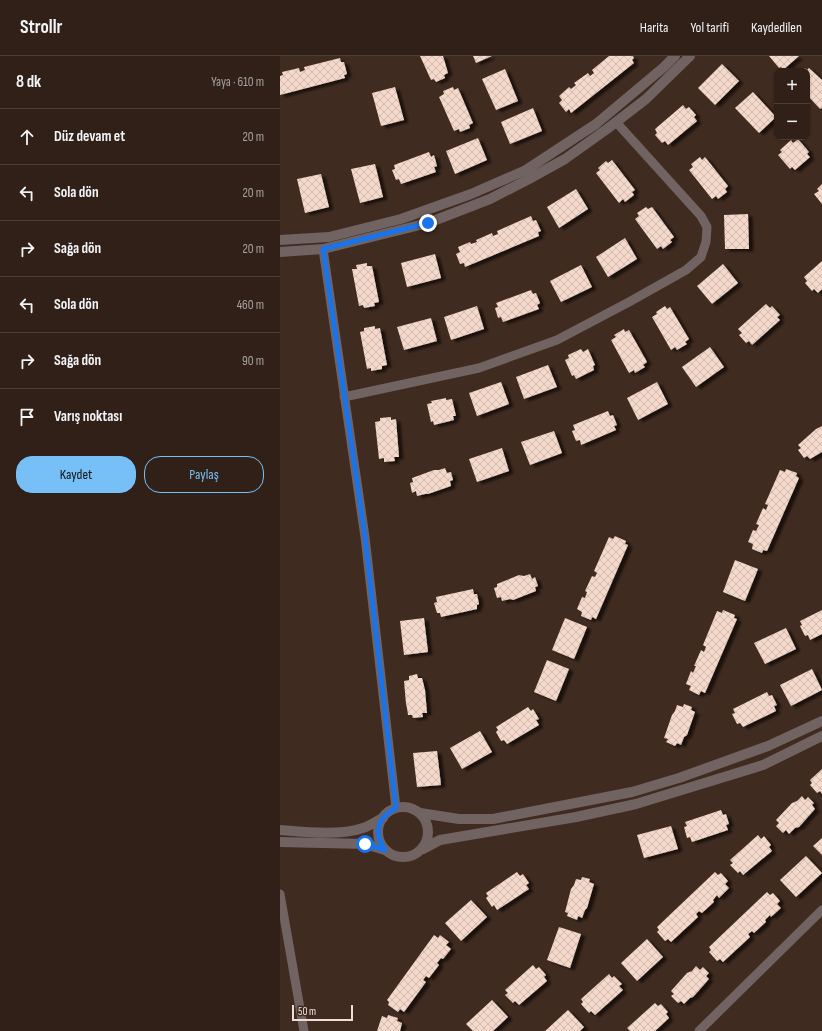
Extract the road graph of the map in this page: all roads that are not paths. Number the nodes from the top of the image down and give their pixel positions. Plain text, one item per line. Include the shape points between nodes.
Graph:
1 (675, 56) edge
2 (690, 56) edge
3 (616, 122) junction
4 (280, 240) edge
5 (323, 249) junction
6 (280, 252) edge
7 (344, 397) junction
8 (822, 721) edge
9 (822, 736) edge
10 (396, 808) junction
11 (420, 813) junction
12 (383, 818) junction
13 (280, 830) edge
14 (280, 842) edge
15 (423, 849) junction
16 (385, 850) junction
17 (280, 894) edge
18 (822, 910) edge
19 (304, 1031) edge
20 (699, 1031) edge

1 - 4 street via 596,124 526,170 471,194 401,219 330,237
2 - 3 street via 646,99
3 - 5 street via 565,159 490,199 428,223
3 - 7 street via 701,216 707,227 701,257 686,270 659,286 557,340 479,368
5 - 6 street
5 - 7 street
7 - 10 street via 365,537
8 - 11 street via 768,746 632,792 493,819 460,819
9 - 15 street via 762,764 636,804 576,818 440,840
10 - 11 street via 405,807
10 - 12 street
11 - 15 street via 428,826 429,834
12 - 13 street via 363,828 347,831 316,833
12 - 16 street via 378,835
14 - 16 street via 365,844
15 - 16 street via 417,854 400,858
17 - 19 street
18 - 20 street

